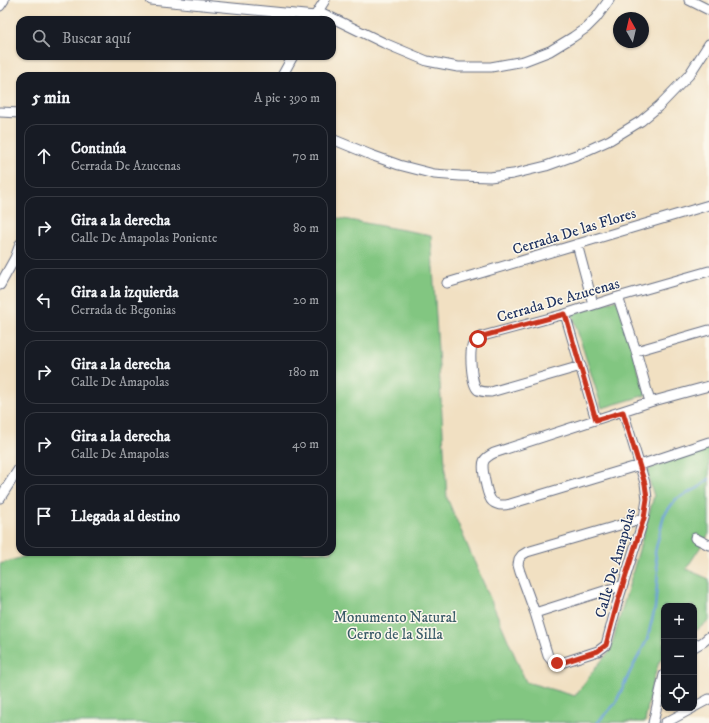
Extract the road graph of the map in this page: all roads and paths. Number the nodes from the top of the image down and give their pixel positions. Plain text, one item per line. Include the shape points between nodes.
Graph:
1 (4, 0) edge
2 (150, 0) edge
3 (324, 0) edge
4 (609, 0) edge
5 (689, 0) edge
6 (0, 6) edge
7 (709, 10) edge
8 (316, 16) edge
9 (336, 24) edge
10 (709, 44) edge
11 (291, 60) edge
12 (284, 72) edge
13 (0, 112) edge
14 (16, 113) edge
15 (336, 140) edge
16 (709, 205) edge
17 (577, 244) junction
18 (16, 253) edge
19 (709, 271) edge
20 (447, 284) dead end
21 (0, 285) edge
22 (618, 297) junction
23 (593, 304) junction
24 (565, 314) junction
25 (709, 330) edge
26 (636, 351) junction
27 (581, 366) junction
28 (709, 386) edge
29 (650, 402) junction
30 (623, 412) junction
31 (596, 420) junction
32 (709, 442) edge
33 (640, 465) junction
34 (16, 473) edge
35 (0, 498) edge
36 (644, 518) junction
37 (694, 538) dead end
38 (709, 545) edge
39 (623, 584) junction
40 (535, 613) junction
41 (709, 637) edge
42 (697, 645) edge
43 (661, 688) edge
44 (709, 699) edge
45 (697, 706) edge
46 (687, 711) edge
47 (653, 723) edge
48 (665, 723) edge

1 - 6 street
2 - 8 street
3 - 8 street
4 - 9 street via 586,28 550,51 524,61 492,67 458,67 427,61
5 - 7 street
10 - 15 street via 690,75 641,121 610,140 546,166 490,177 434,174 399,165
11 - 12 street
13 - 14 street
16 - 17 street, Cerrada De las Flores
17 - 20 street, Cerrada De las Flores
17 - 23 street
18 - 21 street
19 - 22 street, Cerrada De Azucenas
22 - 23 street, Cerrada De Azucenas
22 - 26 street
23 - 24 street, Cerrada De Azucenas
24 - 27 street
24 - 27 street, Cerrada De Azucenas via 478,339 474,343 471,355 473,380 478,390 491,392
25 - 26 street
26 - 29 street
27 - 31 street
28 - 29 street
29 - 30 street
30 - 31 street
30 - 33 street, Calle De Amapolas
31 - 33 street via 494,453 484,459 483,470 489,497 496,504 510,504
32 - 33 street
33 - 36 street, Calle De Amapolas via 647,499
34 - 35 street
36 - 39 street, Calle De Amapolas
36 - 40 street via 522,555 518,565
37 - 38 street
39 - 40 street
39 - 40 street, Calle De Amapolas via 606,645 598,651 561,663 553,662 548,656
41 - 42 street
43 - 47 street
44 - 45 street
46 - 48 street

